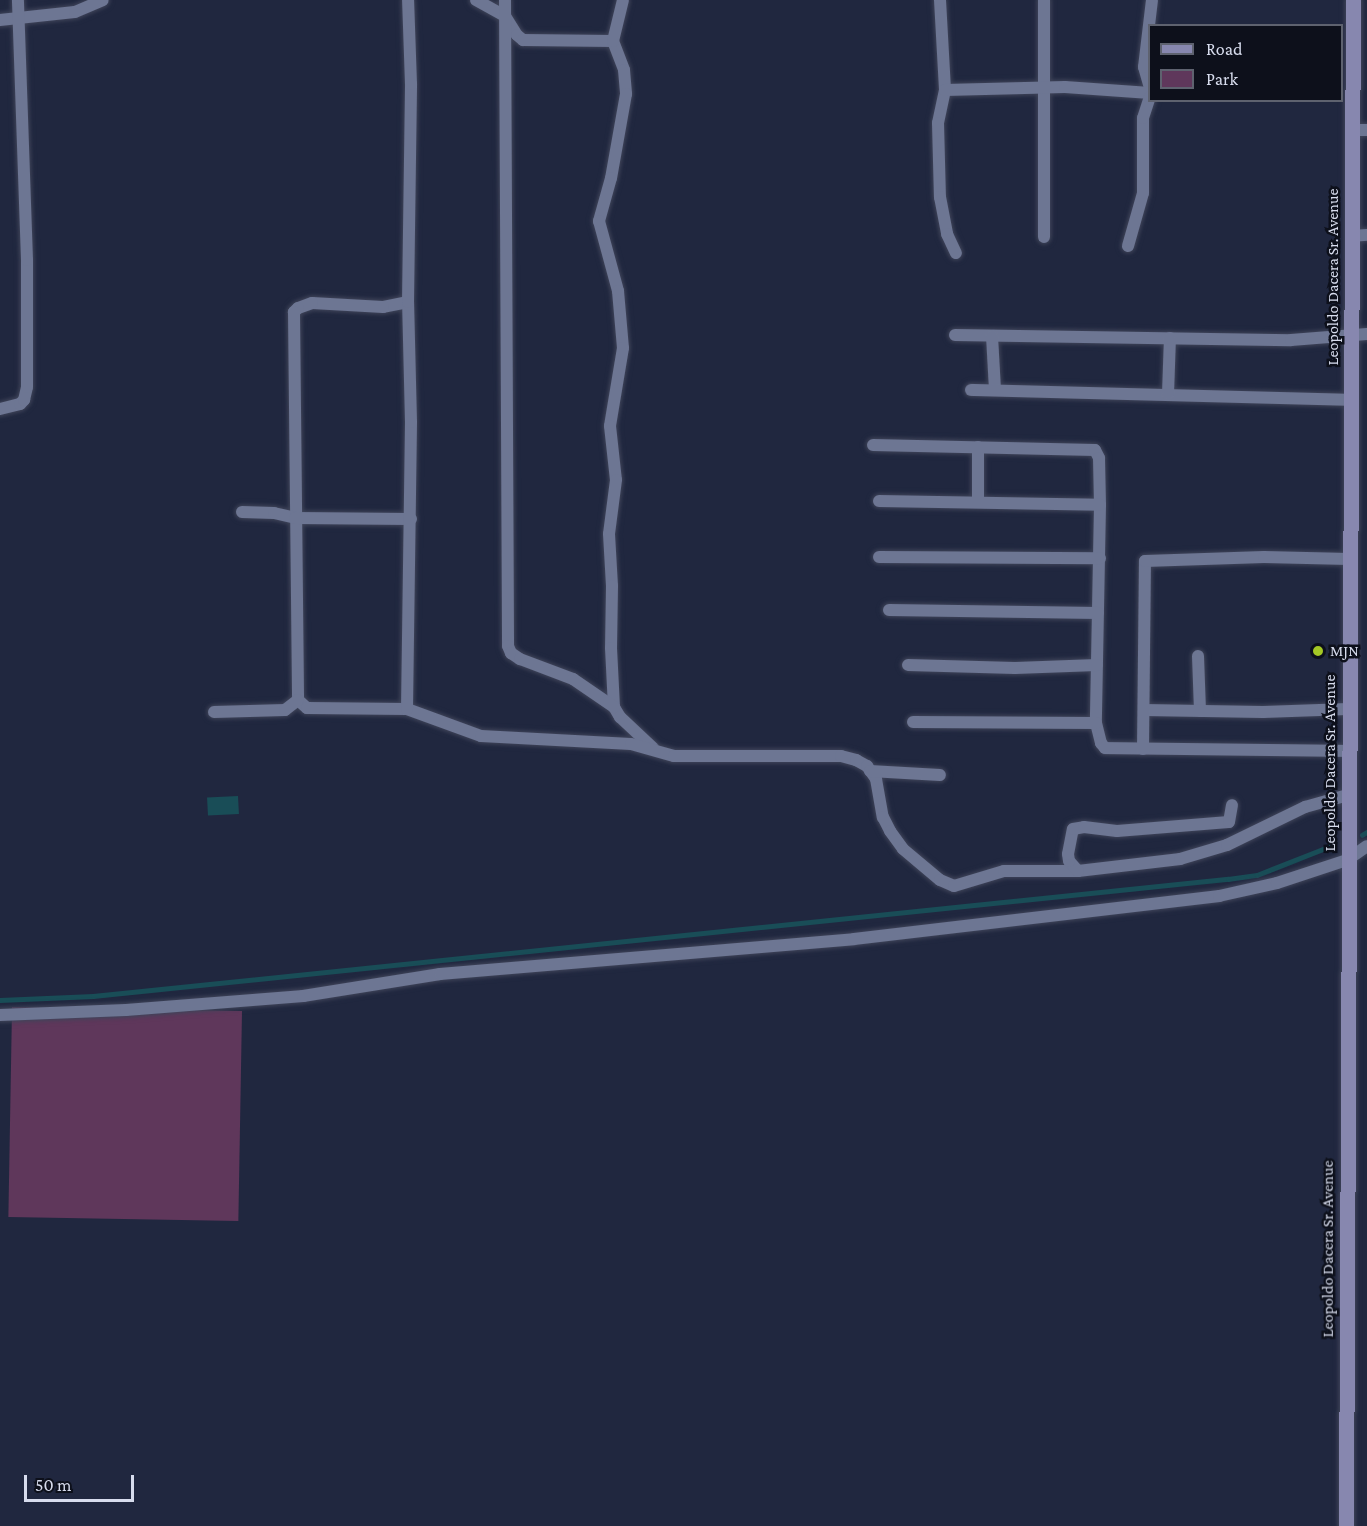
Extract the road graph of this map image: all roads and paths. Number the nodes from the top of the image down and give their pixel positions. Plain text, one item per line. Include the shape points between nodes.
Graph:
1 (18, 0) edge
2 (103, 0) edge
3 (408, 0) edge
4 (476, 0) edge
5 (505, 0) edge
6 (623, 0) edge
7 (940, 0) edge
8 (1044, 0) edge
9 (1152, 0) edge
10 (1353, 0) edge
11 (505, 16) junction
12 (0, 20) edge
13 (19, 20) junction
14 (1149, 24) edge
15 (1148, 34) edge
16 (613, 41) junction
17 (1148, 84) edge
18 (1046, 88) junction
19 (945, 90) junction
20 (1347, 90) edge
21 (1148, 93) edge
22 (1148, 100) edge
23 (1359, 130) edge
24 (1367, 235) edge
25 (1351, 236) junction
26 (1044, 237) dead end
27 (1128, 246) dead end
28 (956, 253) dead end
29 (408, 302) junction
30 (1367, 334) edge
31 (955, 335) dead end
32 (992, 336) junction
33 (1351, 336) junction
34 (1170, 338) junction
35 (971, 390) dead end
36 (996, 390) junction
37 (1168, 394) junction
38 (1350, 400) junction
39 (0, 409) edge
40 (873, 445) dead end
41 (978, 447) junction
42 (879, 501) dead end
43 (978, 501) junction
44 (1100, 505) junction
45 (242, 512) dead end
46 (296, 518) junction
47 (411, 519) junction
48 (879, 557) dead end
49 (1100, 558) junction
50 (1349, 559) junction
51 (889, 610) dead end
52 (1098, 613) junction
53 (1198, 656) dead end
54 (1097, 665) junction
55 (908, 666) dead end
56 (298, 700) junction
57 (614, 707) junction
58 (407, 709) junction
59 (1348, 709) junction
60 (1144, 710) junction
61 (1200, 711) junction
62 (214, 712) dead end
63 (913, 722) dead end
64 (1096, 723) junction
65 (654, 749) junction
66 (1143, 749) junction
67 (1348, 750) junction
68 (870, 771) junction
69 (940, 775) dead end
70 (1348, 795) junction
71 (1232, 805) dead end
72 (1367, 846) edge
73 (1347, 860) junction
74 (1078, 871) junction
75 (0, 1015) edge
76 (1346, 1526) edge

1 - 13 street
2 - 13 street via 75,12
3 - 29 street
4 - 11 street
5 - 11 street
6 - 16 street
7 - 19 street
8 - 18 street
9 - 14 street
10 - 20 main road, Leopoldo Dacera Sr. Avenue
11 - 16 street via 523,40
11 - 57 street via 508,646 520,660 573,679
12 - 13 street
13 - 39 street via 27,387 20,404
15 - 17 street via 1144,67
16 - 57 street via 624,70 626,94 599,221 618,291 623,348 610,426 616,480 609,534
18 - 19 street
18 - 21 street
18 - 26 street
19 - 28 street via 938,123 940,197 947,234
20 - 23 main road, Leopoldo Dacera Sr. Avenue
22 - 27 street via 1143,118 1143,193
23 - 25 main road, Leopoldo Dacera Sr. Avenue
24 - 25 street
25 - 33 main road, Leopoldo Dacera Sr. Avenue
29 - 46 street via 383,307 312,303 294,312
29 - 47 street
30 - 33 street
31 - 32 street
32 - 34 street
32 - 36 street
33 - 34 street via 1292,340
33 - 38 main road, Leopoldo Dacera Sr. Avenue
34 - 37 street
35 - 36 street
36 - 37 street
37 - 38 street
38 - 50 main road, Leopoldo Dacera Sr. Avenue
40 - 41 street
41 - 43 street
41 - 44 street via 1091,448 1099,458
42 - 43 street
43 - 44 street
44 - 49 street
45 - 46 street
46 - 47 street
46 - 56 street
47 - 58 street
48 - 49 street
49 - 52 street
50 - 59 main road, Leopoldo Dacera Sr. Avenue
50 - 60 street via 1145,561
51 - 52 street
52 - 54 street
53 - 61 street
54 - 55 street
54 - 64 street
56 - 58 street via 313,709
56 - 62 street via 285,710
57 - 65 street
58 - 65 street via 481,736 631,744
59 - 61 street
59 - 67 main road, Leopoldo Dacera Sr. Avenue
60 - 61 street
60 - 66 street
63 - 64 street
64 - 66 street via 1105,748
65 - 68 street via 692,757 842,756 856,760
66 - 67 street
67 - 70 main road, Leopoldo Dacera Sr. Avenue
68 - 69 street
68 - 74 street via 876,779 883,817 890,831 903,849 950,885 1004,871
70 - 73 main road, Leopoldo Dacera Sr. Avenue
70 - 74 street via 1305,807 1227,845 1180,859
71 - 74 street via 1229,822 1117,831 1073,829 1068,854
72 - 73 street
73 - 75 street via 1277,884 1219,896 866,937 440,974 283,998
73 - 76 main road, Leopoldo Dacera Sr. Avenue

